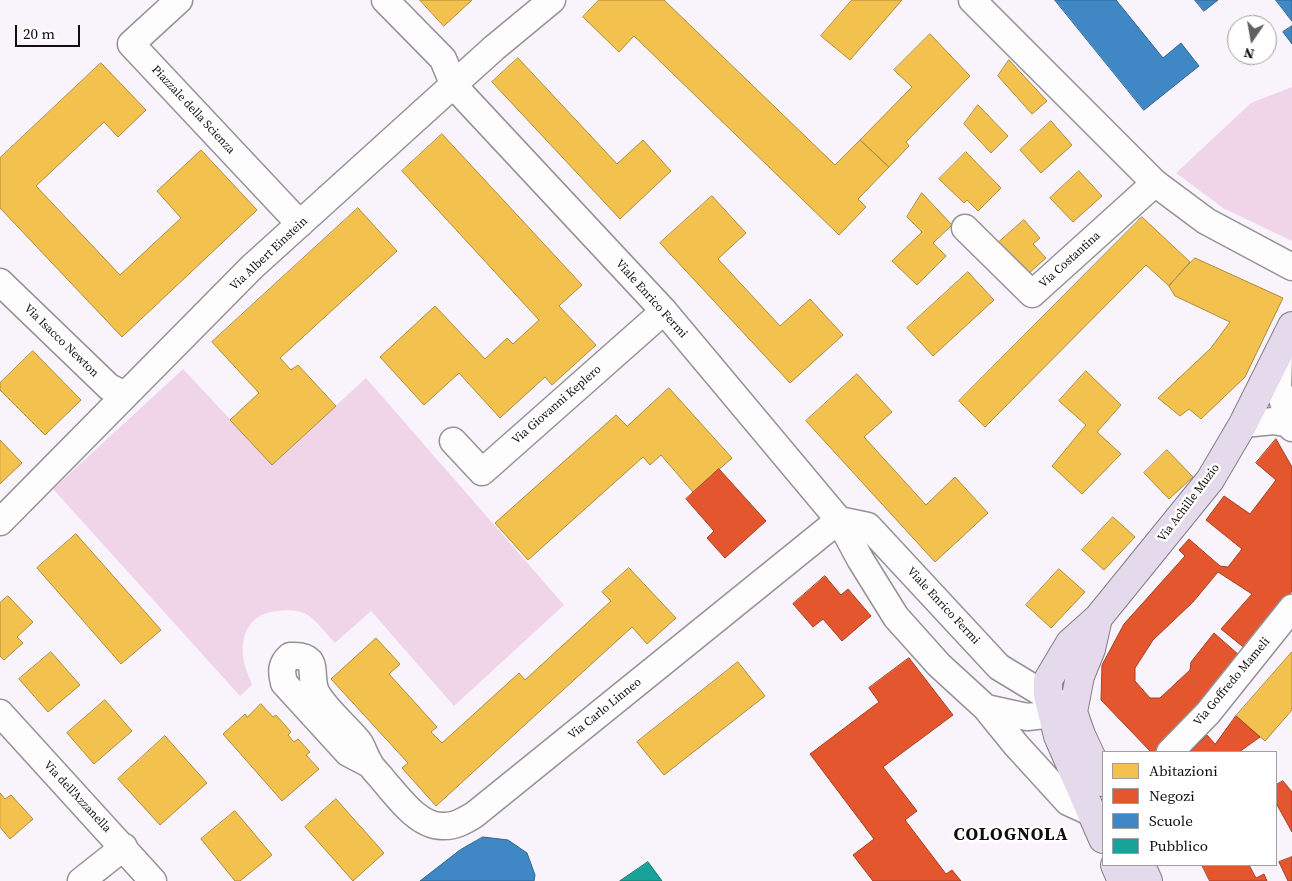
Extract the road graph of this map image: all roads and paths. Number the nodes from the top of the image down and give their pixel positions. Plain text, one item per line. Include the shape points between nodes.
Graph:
1 (179, 0) edge
2 (385, 0) edge
3 (552, 0) edge
4 (972, 0) edge
5 (454, 86) junction
6 (1155, 183) junction
7 (300, 224) junction
8 (965, 228) dead end
9 (1292, 268) edge
10 (0, 282) edge
11 (664, 311) junction
12 (1292, 326) edge
13 (1279, 355) junction
14 (125, 395) junction
15 (1243, 424) junction
16 (1291, 426) edge
17 (453, 441) dead end
18 (2, 517) edge
19 (838, 520) junction
20 (1292, 608) edge
21 (1058, 707) junction
22 (986, 708) junction
23 (0, 713) edge
24 (1171, 751) edge
25 (369, 764) dead end
26 (1102, 780) edge
27 (1092, 813) junction
28 (1102, 837) edge
29 (124, 847) junction
30 (1115, 866) edge
31 (1141, 866) edge
32 (81, 881) edge
33 (153, 881) edge
34 (1122, 881) edge
35 (1148, 881) edge

1 - 7 street, Piazzale della Scienza via 131,44
2 - 5 street via 442,59
3 - 5 street, Via Albert Einstein
4 - 6 street
5 - 7 street, Via Albert Einstein
5 - 11 street, Viale Enrico Fermi
6 - 8 street, Via Costantina via 1032,294
6 - 9 street via 1206,221
7 - 14 street, Via Albert Einstein
10 - 14 street, Via Isacco Newton via 109,387
11 - 17 street, Via Giovanni Keplero via 482,472
11 - 19 street, Viale Enrico Fermi
12 - 13 main road, Via Achille Muzio
13 - 15 main road, Via Achille Muzio
13 - 16 street via 1278,387
14 - 18 street, Via Albert Einstein
15 - 16 street via 1274,421
15 - 21 main road, Via Achille Muzio via 1210,480 1098,618 1070,643 1057,662 1048,680
19 - 21 street, Viale Enrico Fermi via 868,526 999,667
19 - 22 street, Viale Enrico Fermi via 896,617 939,665
19 - 25 street, Via Carlo Linneo via 474,815 461,822 451,826 430,824 399,798
20 - 24 street, Via Goffredo Mameli via 1208,713
21 - 22 street via 1027,717
21 - 26 main road via 1081,734
21 - 27 main road via 1058,736
22 - 27 street, Viale Enrico Fermi via 1068,802
23 - 29 street, Via dell'Azzanella
27 - 28 main road
29 - 32 street
29 - 33 street, Via dell'Azzanella
30 - 34 main road
31 - 35 main road

